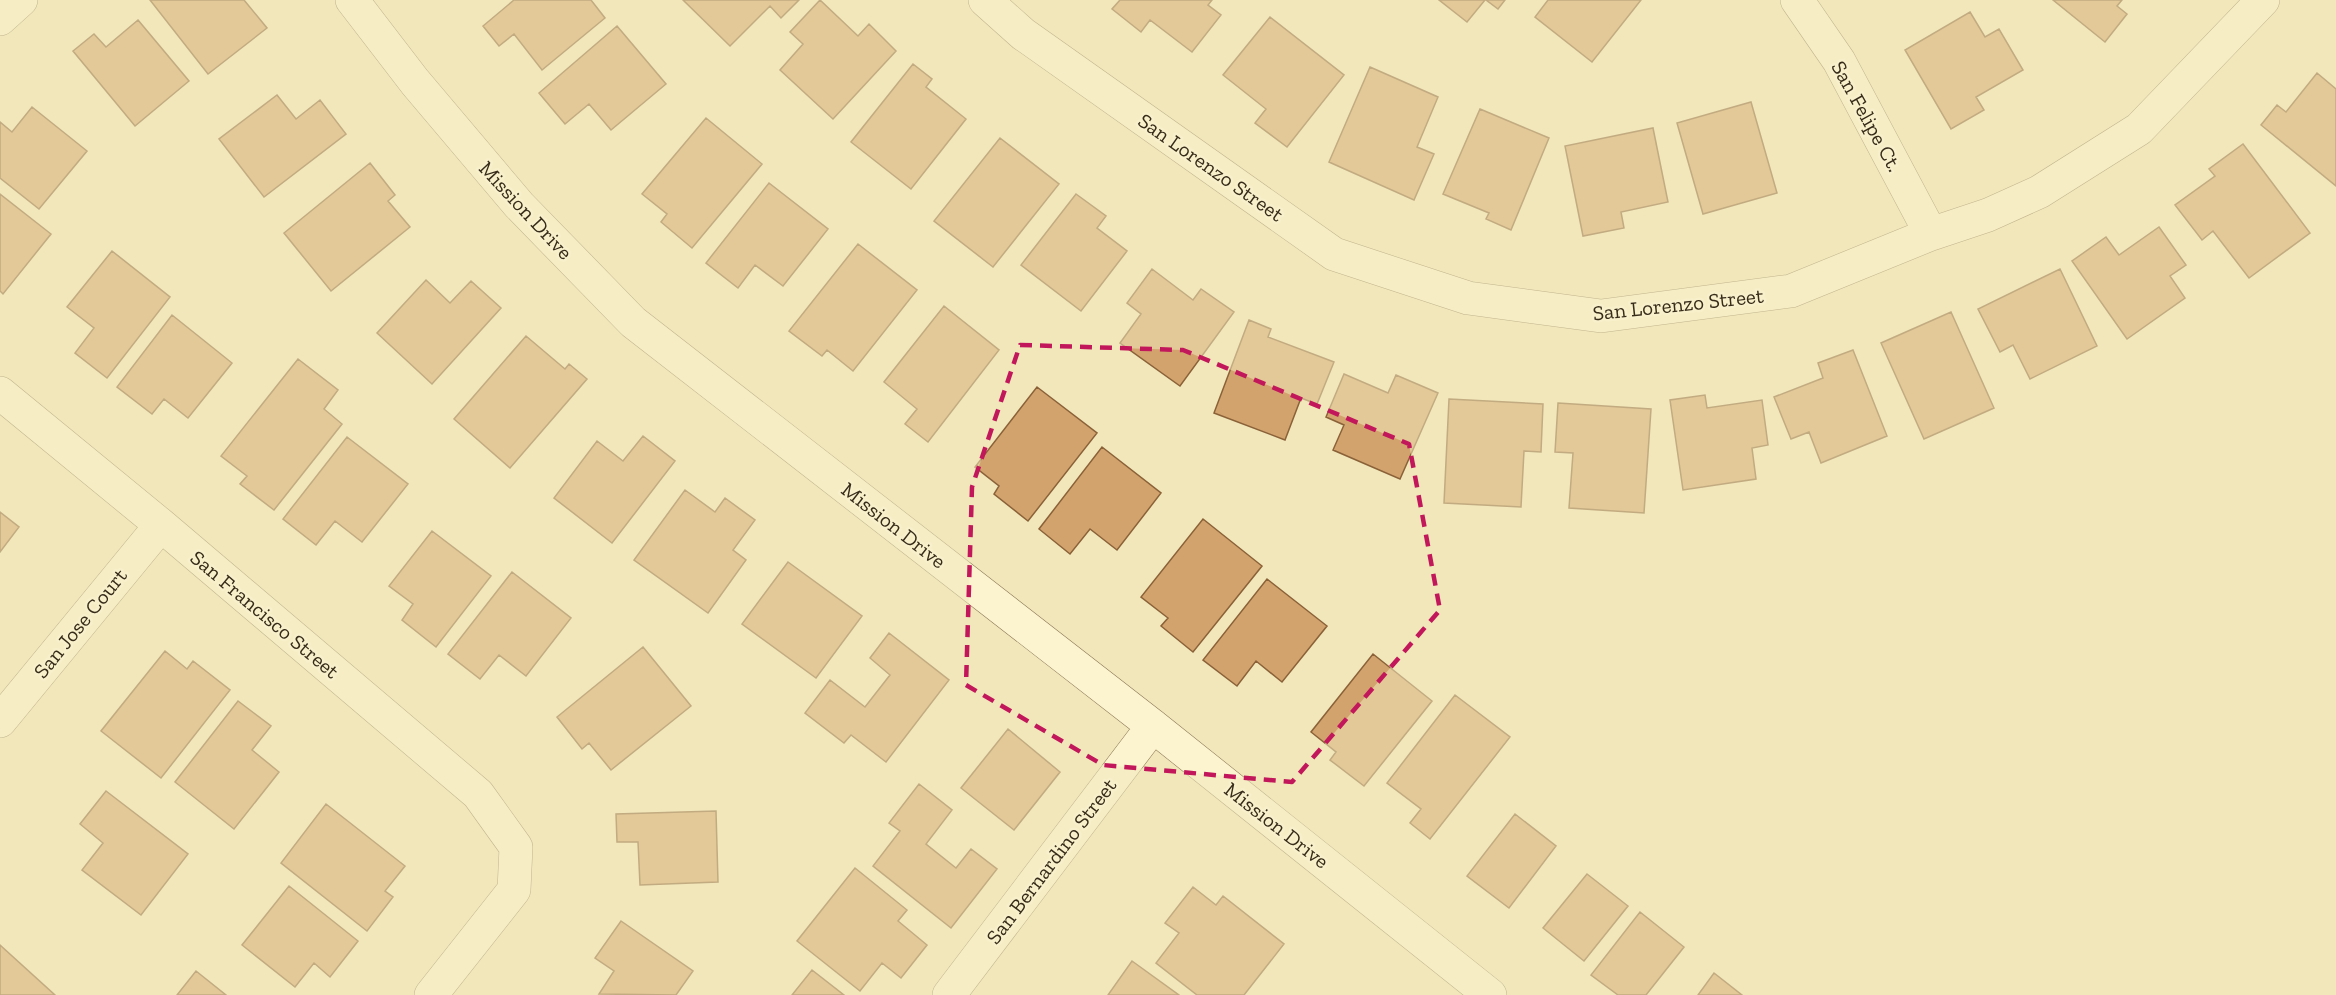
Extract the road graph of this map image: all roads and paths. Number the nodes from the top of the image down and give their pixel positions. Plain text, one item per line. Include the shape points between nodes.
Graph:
1 (21, 0) edge
2 (352, 0) edge
3 (985, 0) edge
4 (1797, 0) edge
5 (2263, 0) edge
6 (0, 19) edge
7 (1931, 234) junction
8 (0, 393) edge
9 (160, 525) junction
10 (0, 721) edge
11 (1153, 726) junction
12 (431, 995) edge
13 (949, 995) edge
14 (1491, 995) edge

1 - 6 street
2 - 11 street, Mission Drive via 519,205 633,322
3 - 7 street, San Lorenzo Street via 1023,34 1334,254 1468,298 1601,316 1791,291
4 - 7 street, San Felipe Ct. via 1839,61
5 - 7 street, San Lorenzo Street via 2139,129 2039,192
8 - 9 street, San Francisco Street
9 - 10 street, San Jose Court
9 - 12 street, San Francisco Street via 478,794 516,847 514,890
11 - 13 street, San Bernardino Street
11 - 14 street, Mission Drive

